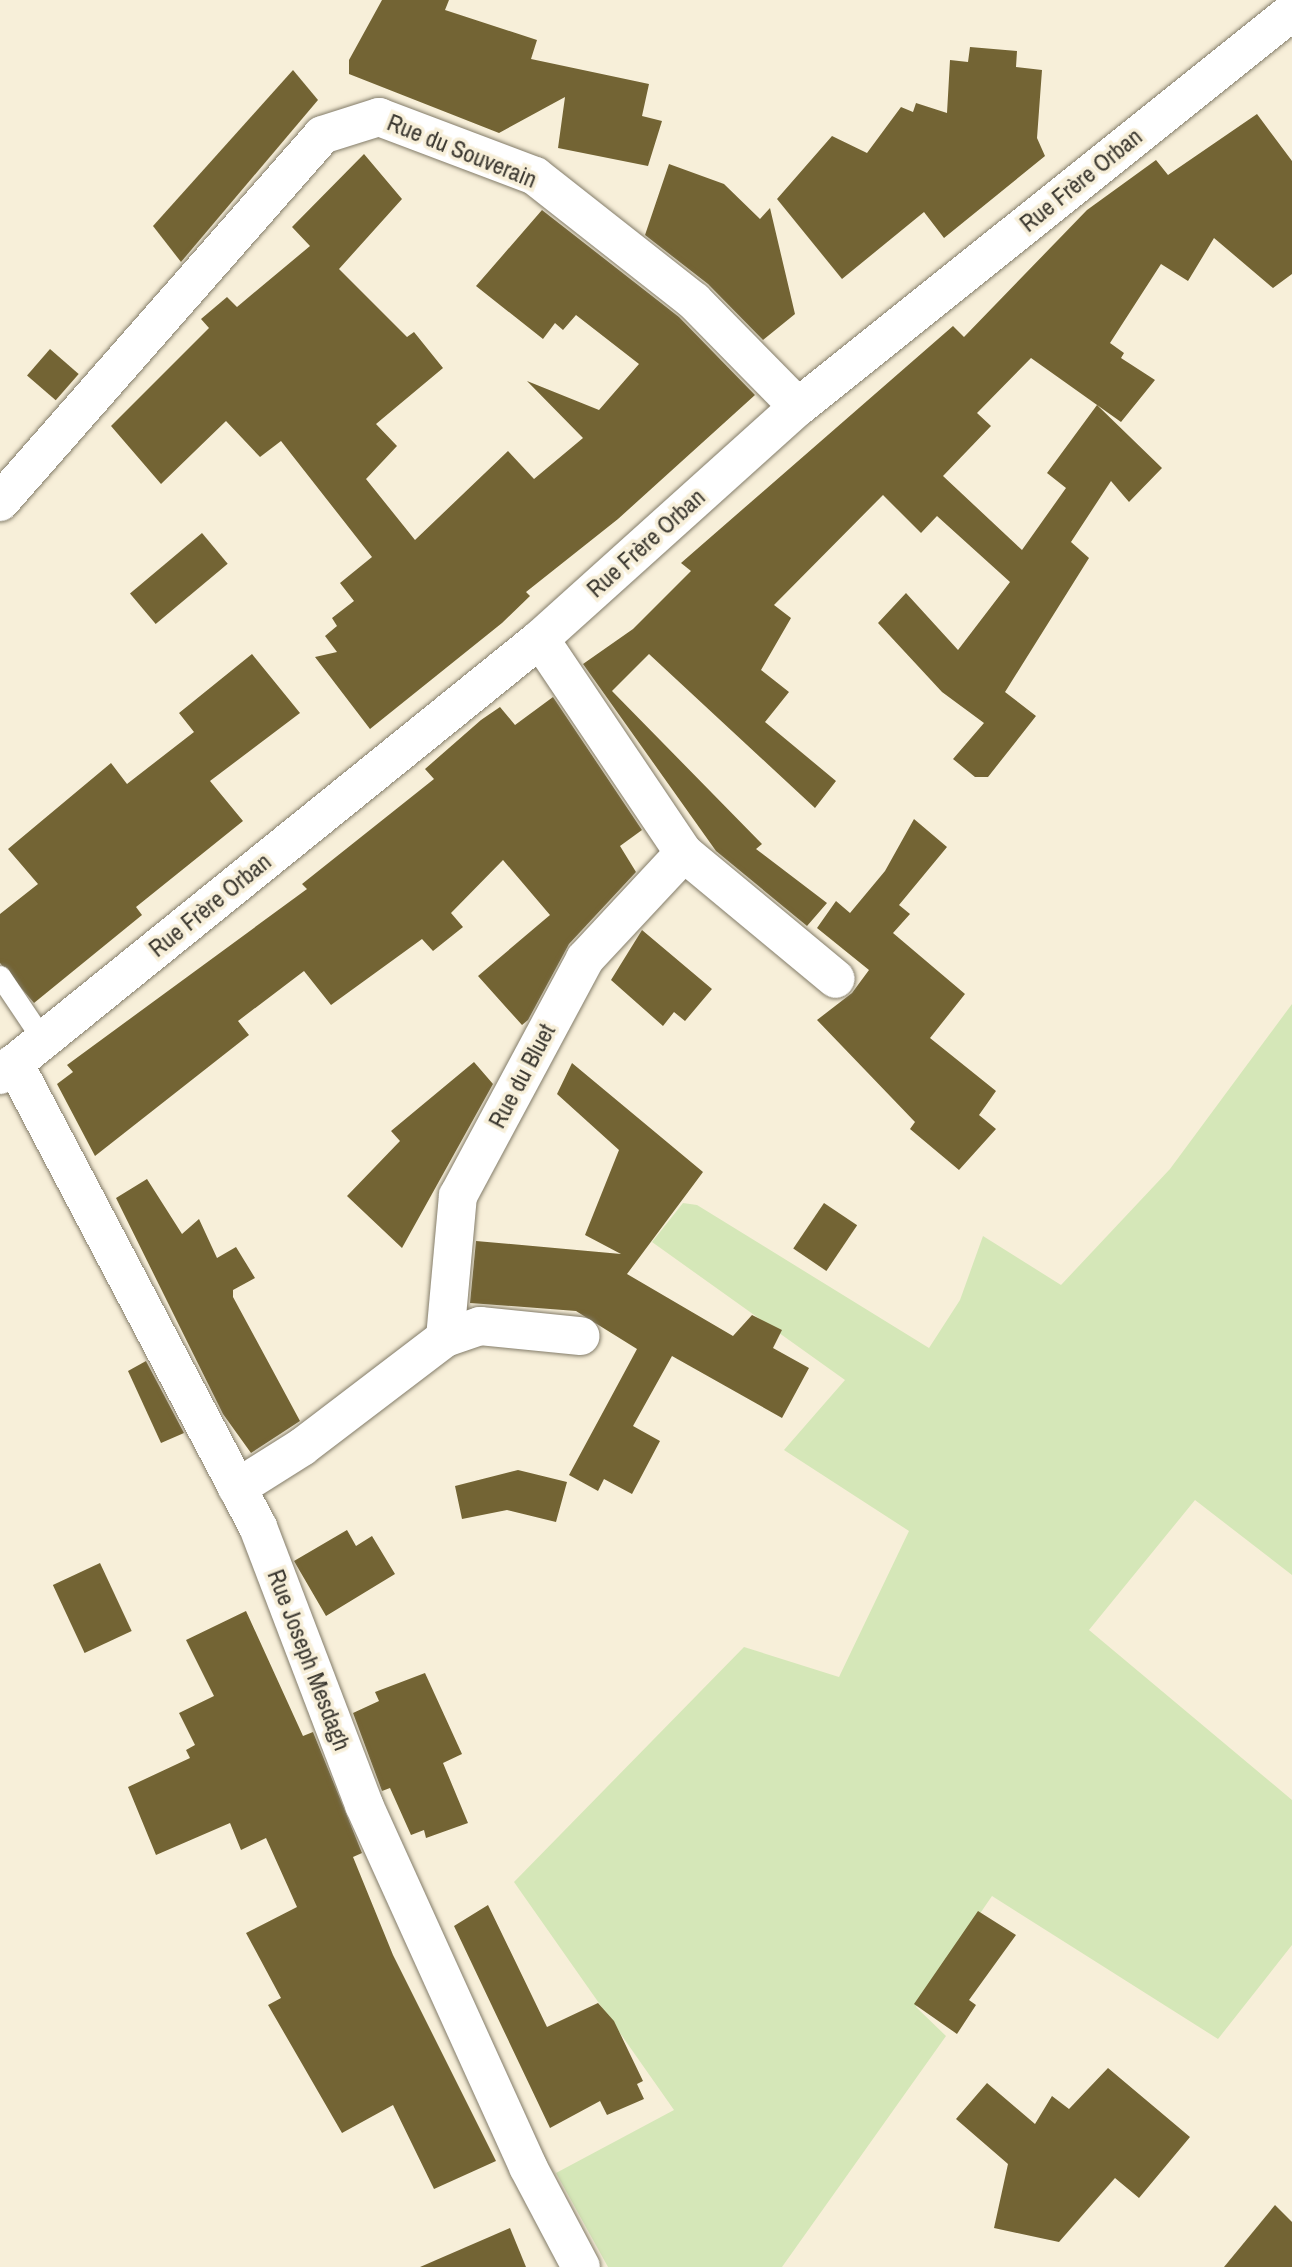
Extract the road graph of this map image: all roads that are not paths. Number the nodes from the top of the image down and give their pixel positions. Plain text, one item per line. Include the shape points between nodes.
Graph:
1 (1292, 12) edge
2 (798, 407) junction
3 (0, 502) edge
4 (540, 639) junction
5 (684, 853) junction
6 (0, 976) edge
7 (836, 979) dead end
8 (43, 1040) junction
9 (7, 1069) edge
10 (581, 1336) dead end
11 (445, 1338) junction
12 (237, 1488) junction
13 (581, 2267) edge

1 - 2 street, Rue Frère Orban
2 - 3 street, Rue du Souverain via 694,301 535,176 379,117 322,135
2 - 4 street, Rue Frère Orban
4 - 5 street
4 - 8 street, Rue Frère Orban
5 - 7 street
5 - 11 street, Rue du Bluet via 585,959 458,1196
6 - 8 lane
8 - 9 street, Rue Frère Orban
9 - 12 street, Rue Joseph Mesdagh
10 - 11 street via 481,1326
11 - 12 street via 302,1447
12 - 13 street, Rue Joseph Mesdagh via 364,1805 528,2167

